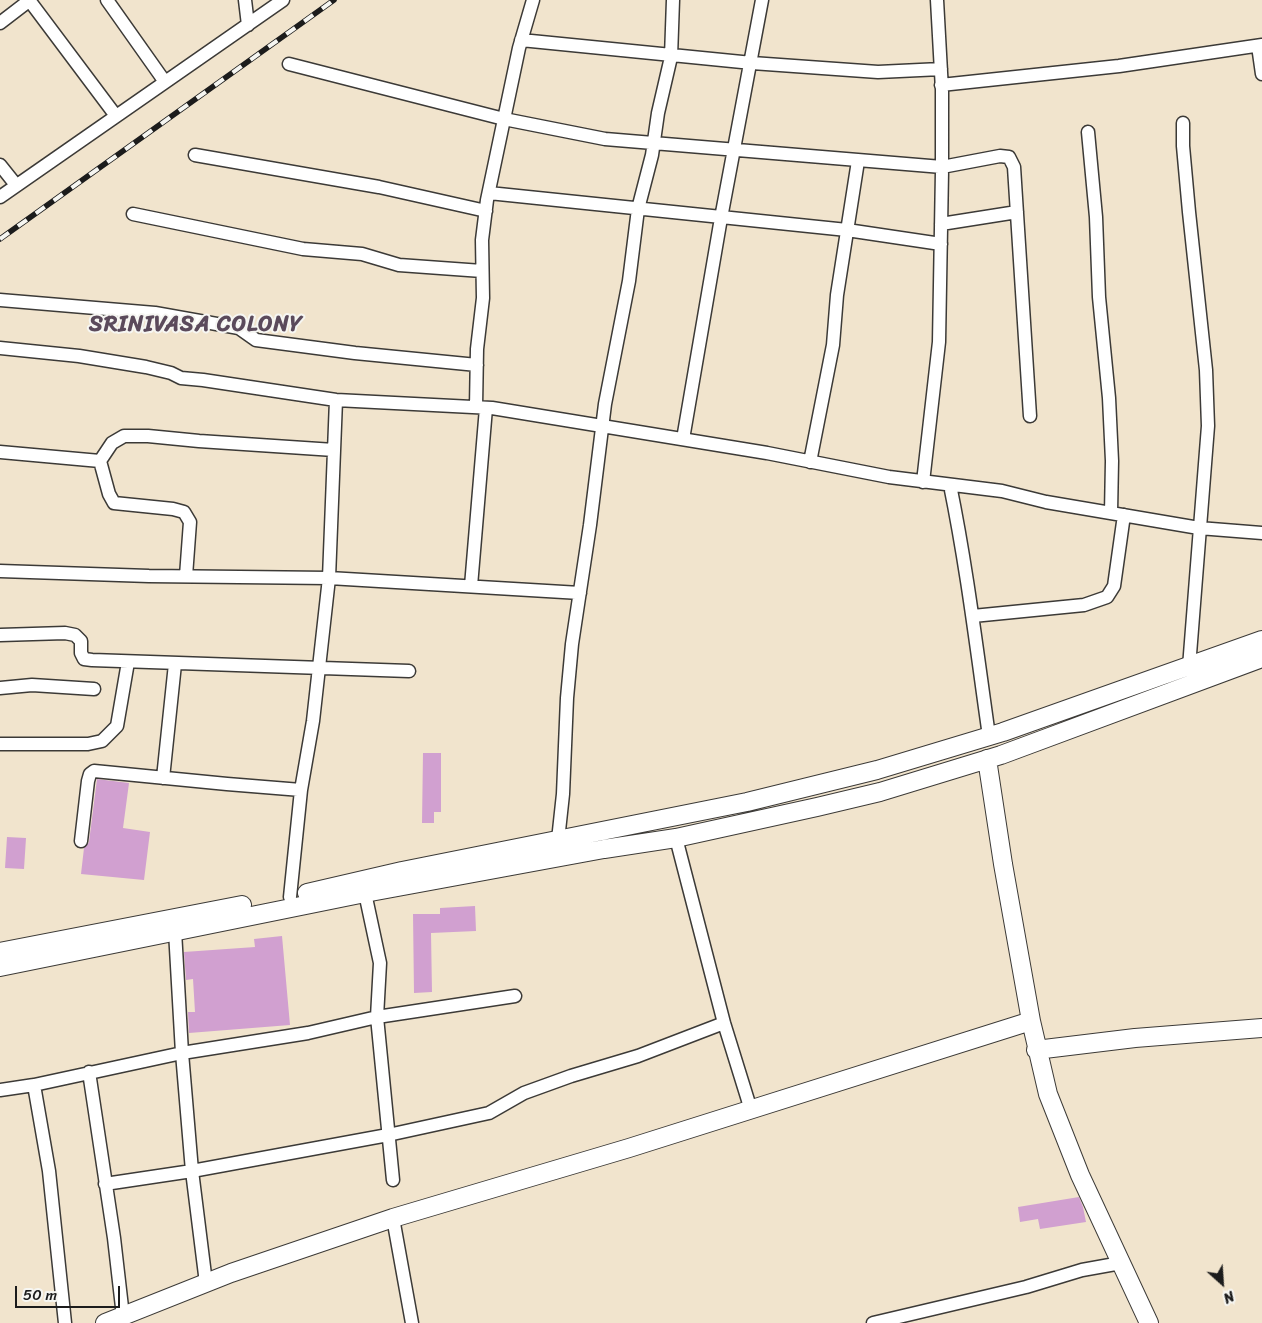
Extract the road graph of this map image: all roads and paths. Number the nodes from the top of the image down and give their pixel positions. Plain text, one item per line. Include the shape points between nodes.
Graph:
1 (29, 0) edge
2 (107, 0) edge
3 (245, 0) edge
4 (283, 0) edge
5 (533, 0) edge
6 (673, 0) edge
7 (762, 0) edge
8 (937, 0) edge
9 (0, 23) edge
10 (248, 25) junction
11 (521, 40) junction
12 (1260, 46) edge
13 (671, 56) junction
14 (289, 64) dead end
15 (752, 64) junction
16 (940, 69) junction
17 (1262, 74) edge
18 (164, 82) junction
19 (941, 85) junction
20 (116, 116) junction
21 (504, 120) junction
22 (1183, 123) dead end
23 (1088, 132) dead end
24 (654, 142) junction
25 (735, 149) junction
26 (195, 155) dead end
27 (858, 161) junction
28 (0, 165) edge
29 (942, 167) junction
30 (16, 185) junction
31 (489, 193) junction
32 (0, 197) edge
33 (638, 209) junction
34 (486, 211) junction
35 (1017, 212) junction
36 (133, 214) dead end
37 (722, 218) junction
38 (941, 224) junction
39 (847, 230) junction
40 (941, 244) junction
41 (482, 271) junction
42 (0, 300) edge
43 (0, 348) edge
44 (477, 365) junction
45 (336, 400) junction
46 (481, 407) junction
47 (1030, 416) dead end
48 (602, 426) junction
49 (683, 439) junction
50 (334, 450) junction
51 (0, 452) edge
52 (100, 461) junction
53 (810, 462) junction
54 (923, 482) junction
55 (950, 485) junction
56 (1111, 513) junction
57 (1124, 515) junction
58 (1199, 528) junction
59 (1262, 533) edge
60 (0, 571) edge
61 (186, 576) junction
62 (329, 578) junction
63 (471, 586) junction
64 (580, 592) junction
65 (973, 616) junction
66 (0, 635) edge
67 (1262, 640) edge
68 (1262, 658) edge
69 (128, 662) junction
70 (175, 664) junction
71 (1189, 667) junction
72 (319, 669) junction
73 (409, 671) dead end
74 (0, 688) edge
75 (94, 689) dead end
76 (996, 734) junction
77 (0, 744) edge
78 (987, 758) junction
79 (163, 778) junction
80 (301, 790) junction
81 (676, 838) junction
82 (81, 840) dead end
83 (558, 840) junction
84 (365, 893) junction
85 (290, 897) junction
86 (175, 931) junction
87 (0, 952) edge
88 (0, 967) edge
89 (515, 996) dead end
90 (377, 1017) junction
91 (1031, 1021) junction
92 (724, 1023) junction
93 (1262, 1028) edge
94 (1036, 1050) junction
95 (182, 1053) junction
96 (89, 1072) junction
97 (34, 1085) junction
98 (0, 1090) edge
99 (751, 1110) junction
100 (388, 1135) junction
101 (192, 1171) junction
102 (393, 1180) dead end
103 (105, 1184) junction
104 (393, 1218) junction
105 (1121, 1263) junction
106 (206, 1283) junction
107 (123, 1316) junction
108 (65, 1323) edge
109 (105, 1323) edge
110 (412, 1323) edge
111 (873, 1323) edge
112 (1149, 1323) edge

1 - 9 street
1 - 20 street
2 - 18 street
3 - 10 street
4 - 10 street
5 - 11 street
6 - 13 street
7 - 15 street
8 - 16 street
10 - 18 street
11 - 13 street
11 - 21 street
12 - 17 street
12 - 19 street via 1120,66
13 - 15 street
13 - 24 street
14 - 21 street
15 - 16 street via 878,72
15 - 25 street
16 - 19 street
18 - 20 street
19 - 29 street
20 - 30 street
21 - 24 street via 605,139
21 - 31 street
22 - 58 street via 1206,370 1208,426
23 - 56 street via 1110,425
24 - 25 street
24 - 33 street
25 - 27 street
25 - 37 street
26 - 34 street via 379,187
27 - 29 street
27 - 39 street
28 - 30 street
29 - 35 street via 1009,157 1014,167
29 - 38 street
30 - 32 street
31 - 33 street
31 - 34 street
33 - 37 street
33 - 48 street via 629,281
34 - 41 street
35 - 38 street
35 - 47 street
36 - 41 street via 303,249 362,254 399,265
37 - 39 street
37 - 49 street
38 - 40 street
39 - 40 street
39 - 53 street via 833,345
40 - 54 street via 939,342
41 - 44 street
42 - 44 street via 154,313 239,328 256,340 265,342
43 - 45 street via 146,366 181,378
44 - 46 street
45 - 46 street
45 - 50 street
46 - 48 street
46 - 63 street
48 - 49 street
48 - 64 street
49 - 53 street
50 - 52 street via 124,436 112,443
50 - 62 street
51 - 52 street
52 - 61 street via 114,504 184,512 190,522
53 - 54 street
54 - 55 street
55 - 56 street via 1002,491
55 - 65 street
56 - 57 street
57 - 58 street
57 - 65 street via 1114,586 1107,597 1084,605
58 - 59 street
58 - 71 street
60 - 61 street
61 - 62 street
62 - 63 street
62 - 72 street
63 - 64 street
64 - 83 street via 567,698
65 - 76 street via 976,646
66 - 69 street via 75,634 81,641 84,659
67 - 71 main road
68 - 78 main road
69 - 70 street
69 - 77 street via 117,726 102,741 88,744
70 - 72 street
70 - 79 street
71 - 76 main road
72 - 73 street
72 - 80 street
74 - 75 street via 32,685
76 - 83 main road via 877,770 747,802
78 - 81 main road via 880,792
78 - 91 main road
79 - 80 street
79 - 82 street via 94,771 90,774
80 - 85 street
81 - 84 main road
81 - 92 street
83 - 85 main road
84 - 86 main road
84 - 90 street via 380,962
85 - 87 main road
86 - 88 main road
86 - 95 street
89 - 90 street
90 - 95 street
90 - 100 street
91 - 94 main road
91 - 99 main road
92 - 99 street
92 - 100 street via 638,1056 524,1093 489,1113
93 - 94 main road
94 - 105 main road via 1048,1094 1076,1166
95 - 96 street
95 - 101 street
96 - 97 street
96 - 103 street
97 - 98 street
97 - 108 street via 50,1171
99 - 104 main road
100 - 101 street
100 - 102 street
101 - 103 street
101 - 106 street
103 - 107 street
104 - 106 main road
104 - 110 street
105 - 111 street
105 - 112 main road
106 - 107 main road
107 - 109 main road

